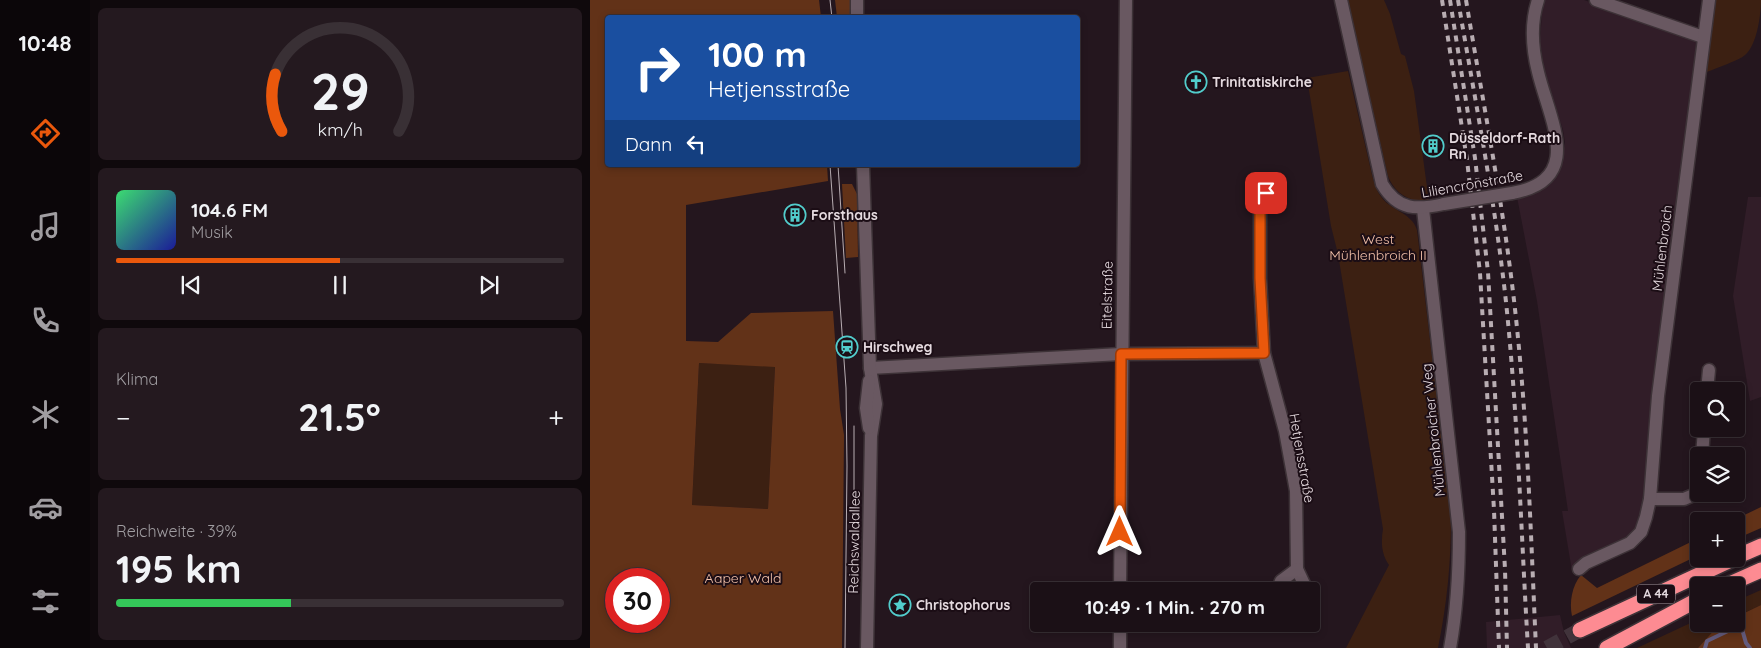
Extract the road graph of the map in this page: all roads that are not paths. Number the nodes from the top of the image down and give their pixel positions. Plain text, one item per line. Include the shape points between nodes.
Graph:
1 (857, 0) edge
2 (1126, 0) edge
3 (1341, 0) edge
4 (1538, 0) edge
5 (1596, 0) edge
6 (1709, 0) edge
7 (857, 15) edge
8 (1703, 37) junction
9 (863, 167) edge
10 (1266, 193) dead end
11 (1423, 209) junction
12 (1264, 353) junction
13 (1121, 354) junction
14 (870, 368) junction
15 (1709, 370) dead end
16 (1708, 382) edge
17 (1690, 496) edge
18 (1650, 499) junction
19 (1761, 546) edge
20 (1745, 553) edge
21 (1716, 567) edge
22 (1579, 569) dead end
23 (1297, 570) junction
24 (1761, 570) edge
25 (1745, 577) edge
26 (1120, 582) edge
27 (1281, 582) edge
28 (1302, 582) edge
29 (1690, 604) edge
30 (1580, 630) tunnel mouth
31 (1120, 632) edge
32 (867, 648) edge
33 (1120, 648) edge
34 (1450, 648) edge
35 (1607, 648) edge

1 - 7 street
2 - 13 street, Eitelstraße
3 - 11 street, Liliencronstraße via 1380,178 1386,190 1399,202
4 - 11 street, Liliencronstraße, bridge via 1533,48 1555,132 1558,150 1554,165 1544,181 1528,190
5 - 8 street
6 - 8 street, Mühlenbroich
8 - 18 street, Mühlenbroich via 1658,396
9 - 14 street, Reichswaldallee
10 - 12 street, Hetjensstraße via 1260,210
11 - 34 street, Mühlenbroicher Weg via 1459,532
12 - 13 street
12 - 23 street, Hetjensstraße via 1285,431 1296,492
13 - 14 street
13 - 26 street, Eitelstraße
14 - 32 street, Reichswaldallee via 866,408 871,436
15 - 16 street
17 - 18 street
18 - 22 street, Mühlenbroich via 1645,523 1638,536 1624,547
19 - 20 highway, A 44
21 - 30 highway, A 44
23 - 27 street
23 - 28 street, Hetjensstraße
24 - 25 highway
29 - 35 highway, A 44
31 - 33 street

